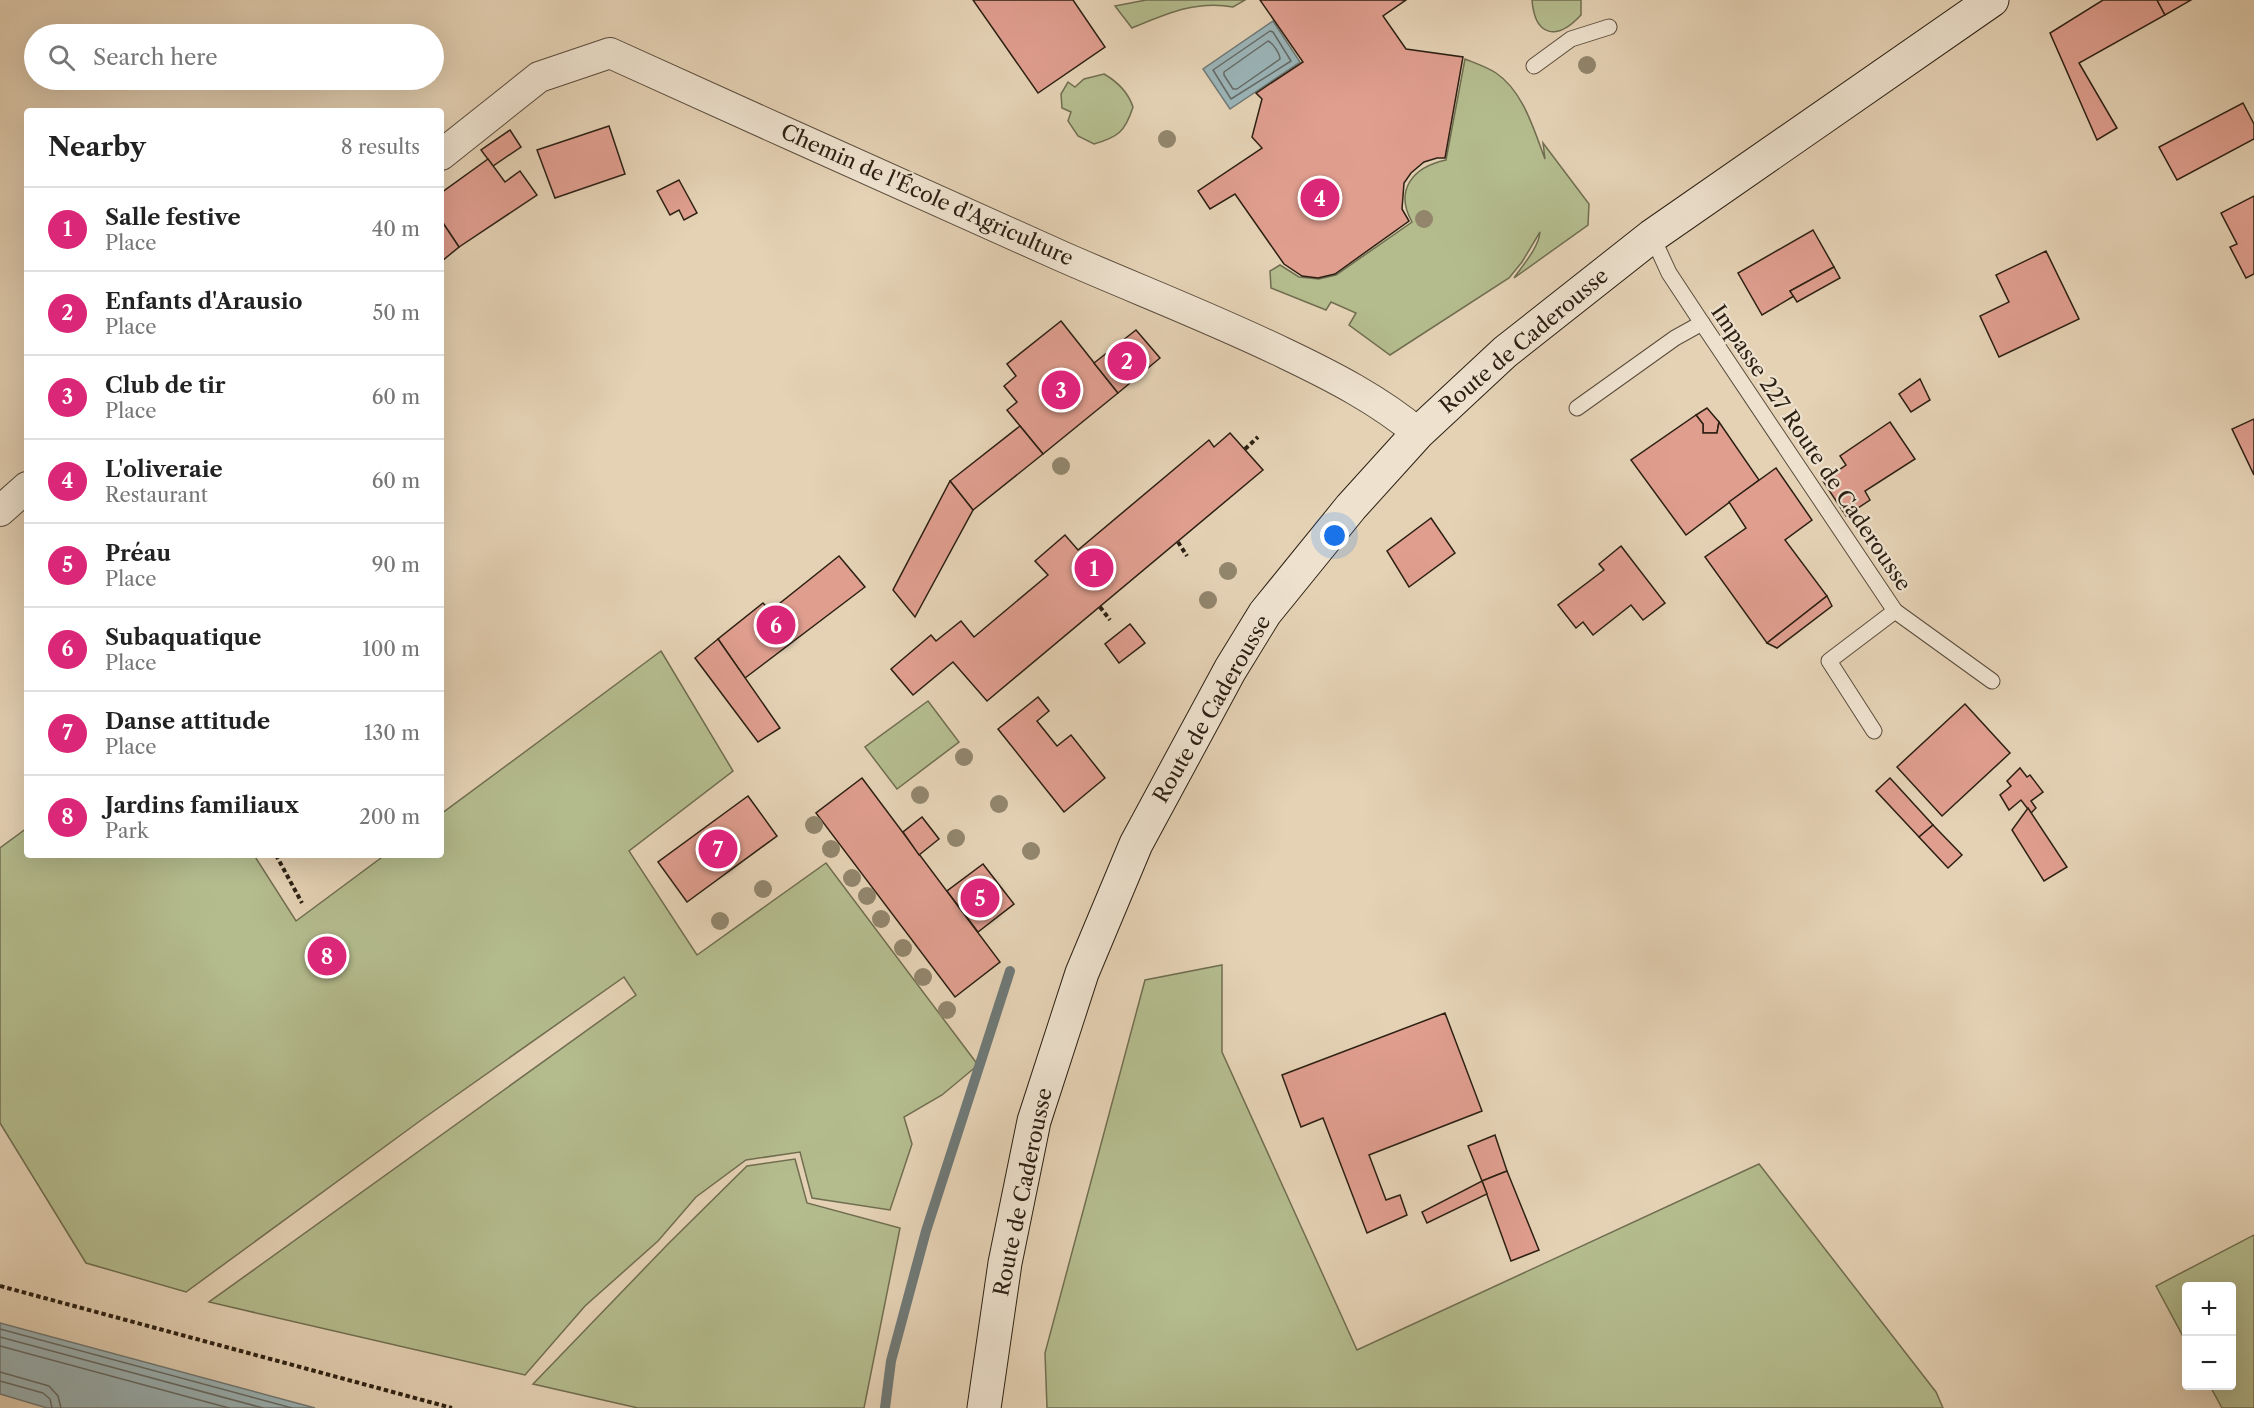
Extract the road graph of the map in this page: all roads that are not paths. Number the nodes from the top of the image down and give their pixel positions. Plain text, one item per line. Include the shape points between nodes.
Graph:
1 (1992, 0) edge
2 (1609, 27) dead end
3 (1534, 66) dead end
4 (444, 153) edge
5 (1652, 236) junction
6 (1702, 323) junction
7 (1578, 408) dead end
8 (1418, 433) junction
9 (24, 490) edge
10 (0, 511) edge
11 (1894, 611) junction
12 (1992, 681) dead end
13 (1874, 731) dead end
14 (984, 1408) edge

1 - 5 main road, Route de Caderousse
2 - 3 lane via 1571,39
4 - 8 street, Chemin de l'École d'Agriculture via 539,77 610,53 1248,335 1361,394
5 - 6 lane, Impasse 227 Route de Caderousse via 1669,273
5 - 8 main road, Route de Caderousse via 1505,352
6 - 7 lane
6 - 11 lane, Impasse 227 Route de Caderousse
8 - 14 main road, Route de Caderousse via 1351,507 1265,613 1136,844 1082,973 1034,1121 1005,1263
9 - 10 street
11 - 12 lane, Impasse 227 Route de Caderousse
11 - 13 lane via 1829,661

